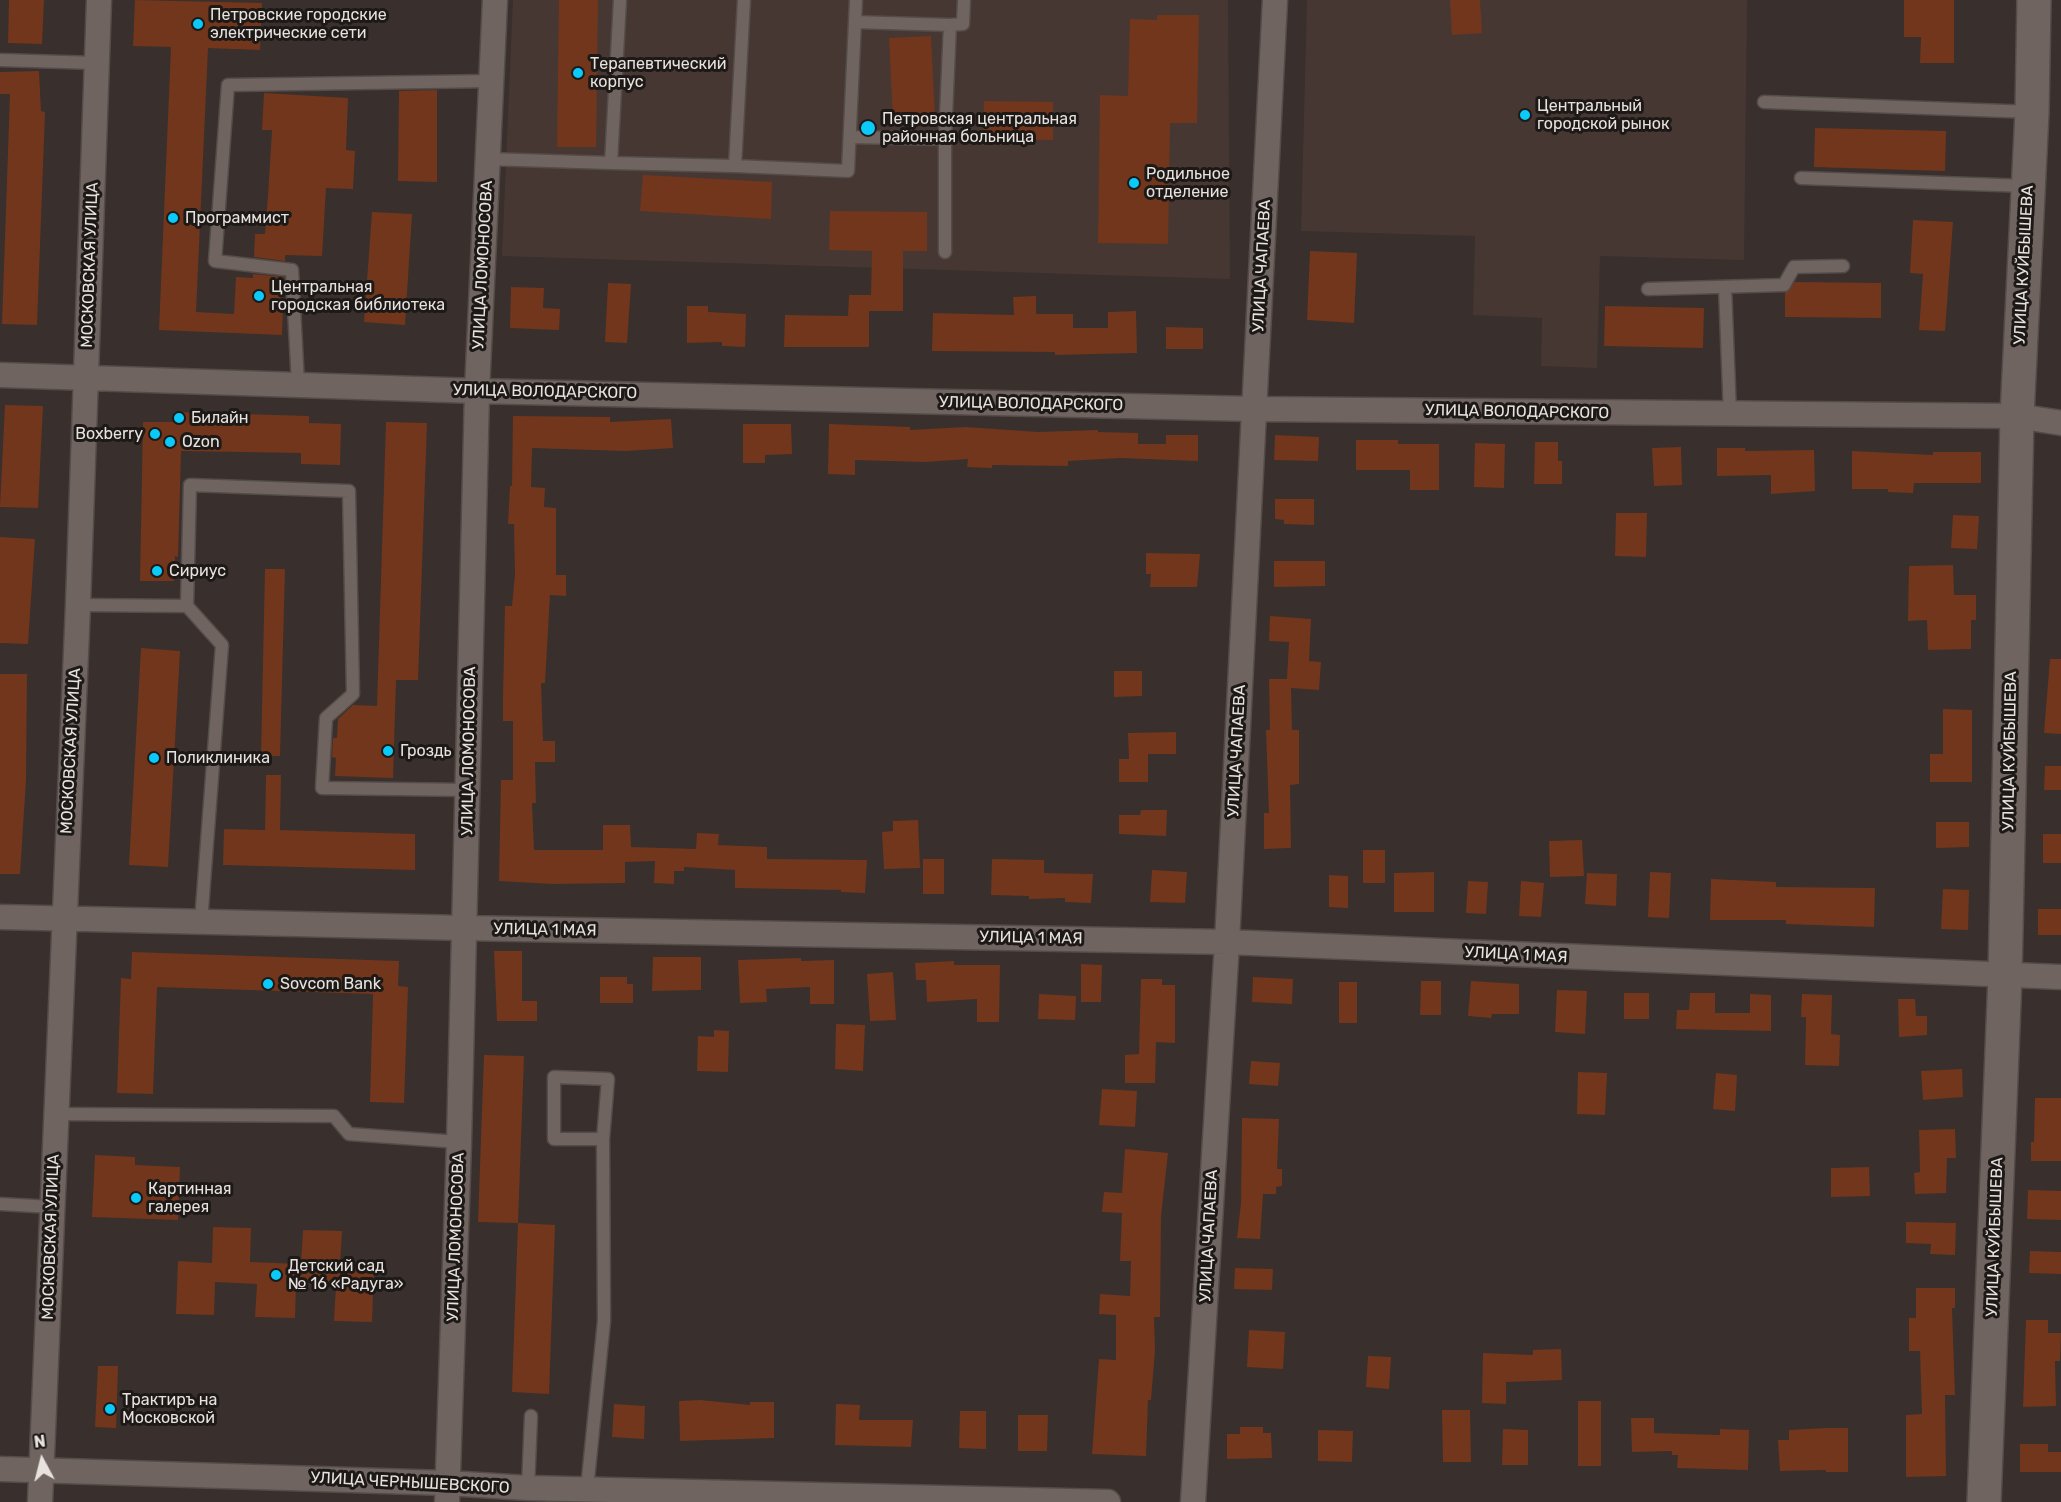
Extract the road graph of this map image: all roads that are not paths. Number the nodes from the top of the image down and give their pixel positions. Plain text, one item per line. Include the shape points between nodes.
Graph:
1 (99, 0) edge
2 (495, 0) edge
3 (620, 0) edge
4 (744, 0) edge
5 (856, 0) edge
6 (964, 0) edge
7 (1275, 0) edge
8 (2034, 0) edge
9 (855, 22) junction
10 (950, 25) junction
11 (0, 60) edge
12 (96, 63) junction
13 (491, 81) junction
14 (1764, 102) dead end
15 (2032, 112) junction
16 (850, 137) junction
17 (945, 139) junction
18 (488, 159) junction
19 (611, 163) junction
20 (735, 166) junction
21 (1801, 178) dead end
22 (2029, 186) junction
23 (945, 252) dead end
24 (1844, 266) dead end
25 (1725, 286) junction
26 (1648, 289) dead end
27 (0, 375) edge
28 (86, 377) junction
29 (298, 384) junction
30 (477, 391) junction
31 (1254, 409) junction
32 (1730, 414) junction
33 (2017, 416) junction
34 (2061, 423) edge
35 (78, 605) junction
36 (187, 606) junction
37 (468, 790) junction
38 (0, 917) edge
39 (64, 919) junction
40 (201, 922) junction
41 (464, 928) junction
42 (1227, 942) junction
43 (2005, 976) junction
44 (2061, 977) edge
45 (56, 1114) junction
46 (603, 1139) junction
47 (459, 1142) junction
48 (0, 1204) edge
49 (52, 1207) junction
50 (531, 1416) dead end
51 (0, 1468) edge
52 (41, 1469) junction
53 (528, 1488) junction
54 (587, 1489) junction
55 (447, 1492) edge
56 (40, 1502) edge
57 (1108, 1502) edge
58 (1193, 1502) edge
59 (1984, 1502) edge

1 - 12 street, МОСКОВСКАЯ УЛИЦА
2 - 13 street, УЛИЦА ЛОМОНОСОВА
3 - 19 lane
4 - 20 lane
5 - 9 lane
6 - 10 lane via 963,24
7 - 31 street, УЛИЦА ЧАПАЕВА
8 - 15 street, УЛИЦА КУЙБЫШЕВА
9 - 10 lane
9 - 16 lane
10 - 17 lane
11 - 12 lane
12 - 28 street, МОСКОВСКАЯ УЛИЦА
13 - 18 street, УЛИЦА ЛОМОНОСОВА
13 - 29 lane via 228,85 215,261 292,270
14 - 15 lane
15 - 22 street, УЛИЦА КУЙБЫШЕВА
16 - 17 lane
16 - 20 lane via 848,171
17 - 23 lane
18 - 19 lane
18 - 30 street, УЛИЦА ЛОМОНОСОВА
19 - 20 lane
21 - 22 lane
22 - 33 street, УЛИЦА КУЙБЫШЕВА
24 - 25 lane via 1794,267 1784,285
25 - 26 lane
25 - 32 lane
27 - 28 street, УЛИЦА ВОЛОДАРСКОГО
28 - 29 street, УЛИЦА ВОЛОДАРСКОГО
28 - 35 street, МОСКОВСКАЯ УЛИЦА
29 - 30 street, УЛИЦА ВОЛОДАРСКОГО
30 - 31 street, УЛИЦА ВОЛОДАРСКОГО
30 - 37 street, УЛИЦА ЛОМОНОСОВА
31 - 32 street, УЛИЦА ВОЛОДАРСКОГО
31 - 42 street, УЛИЦА ЧАПАЕВА
32 - 33 street, УЛИЦА ВОЛОДАРСКОГО
33 - 34 street, УЛИЦА ВОЛОДАРСКОГО
33 - 43 street, УЛИЦА КУЙБЫШЕВА
35 - 36 lane
35 - 39 street, МОСКОВСКАЯ УЛИЦА
36 - 37 lane via 190,485 349,490 353,694 326,718 322,788
36 - 40 lane via 222,645
37 - 41 street, УЛИЦА ЛОМОНОСОВА
38 - 39 street, УЛИЦА 1 МАЯ
39 - 40 street, УЛИЦА 1 МАЯ
39 - 45 street, МОСКОВСКАЯ УЛИЦА
40 - 41 street, УЛИЦА 1 МАЯ
41 - 42 street, УЛИЦА 1 МАЯ
41 - 47 street, УЛИЦА ЛОМОНОСОВА
42 - 43 street, УЛИЦА 1 МАЯ
42 - 58 street, УЛИЦА ЧАПАЕВА
43 - 44 street, УЛИЦА 1 МАЯ
43 - 59 street, УЛИЦА КУЙБЫШЕВА
45 - 47 lane via 334,1116 349,1134
45 - 49 street, МОСКОВСКАЯ УЛИЦА
46 - 46 lane via 608,1079 554,1077 554,1139
46 - 54 lane via 604,1321
47 - 55 street, УЛИЦА ЛОМОНОСОВА
48 - 49 lane
49 - 52 street, МОСКОВСКАЯ УЛИЦА
50 - 53 lane
51 - 52 street, УЛИЦА ЧЕРНЫШЕВСКОГО
52 - 55 street, УЛИЦА ЧЕРНЫШЕВСКОГО
52 - 56 street, МОСКОВСКАЯ УЛИЦА
53 - 54 street, УЛИЦА ЧЕРНЫШЕВСКОГО
53 - 55 street, УЛИЦА ЧЕРНЫШЕВСКОГО
54 - 57 street, УЛИЦА ЧЕРНЫШЕВСКОГО

